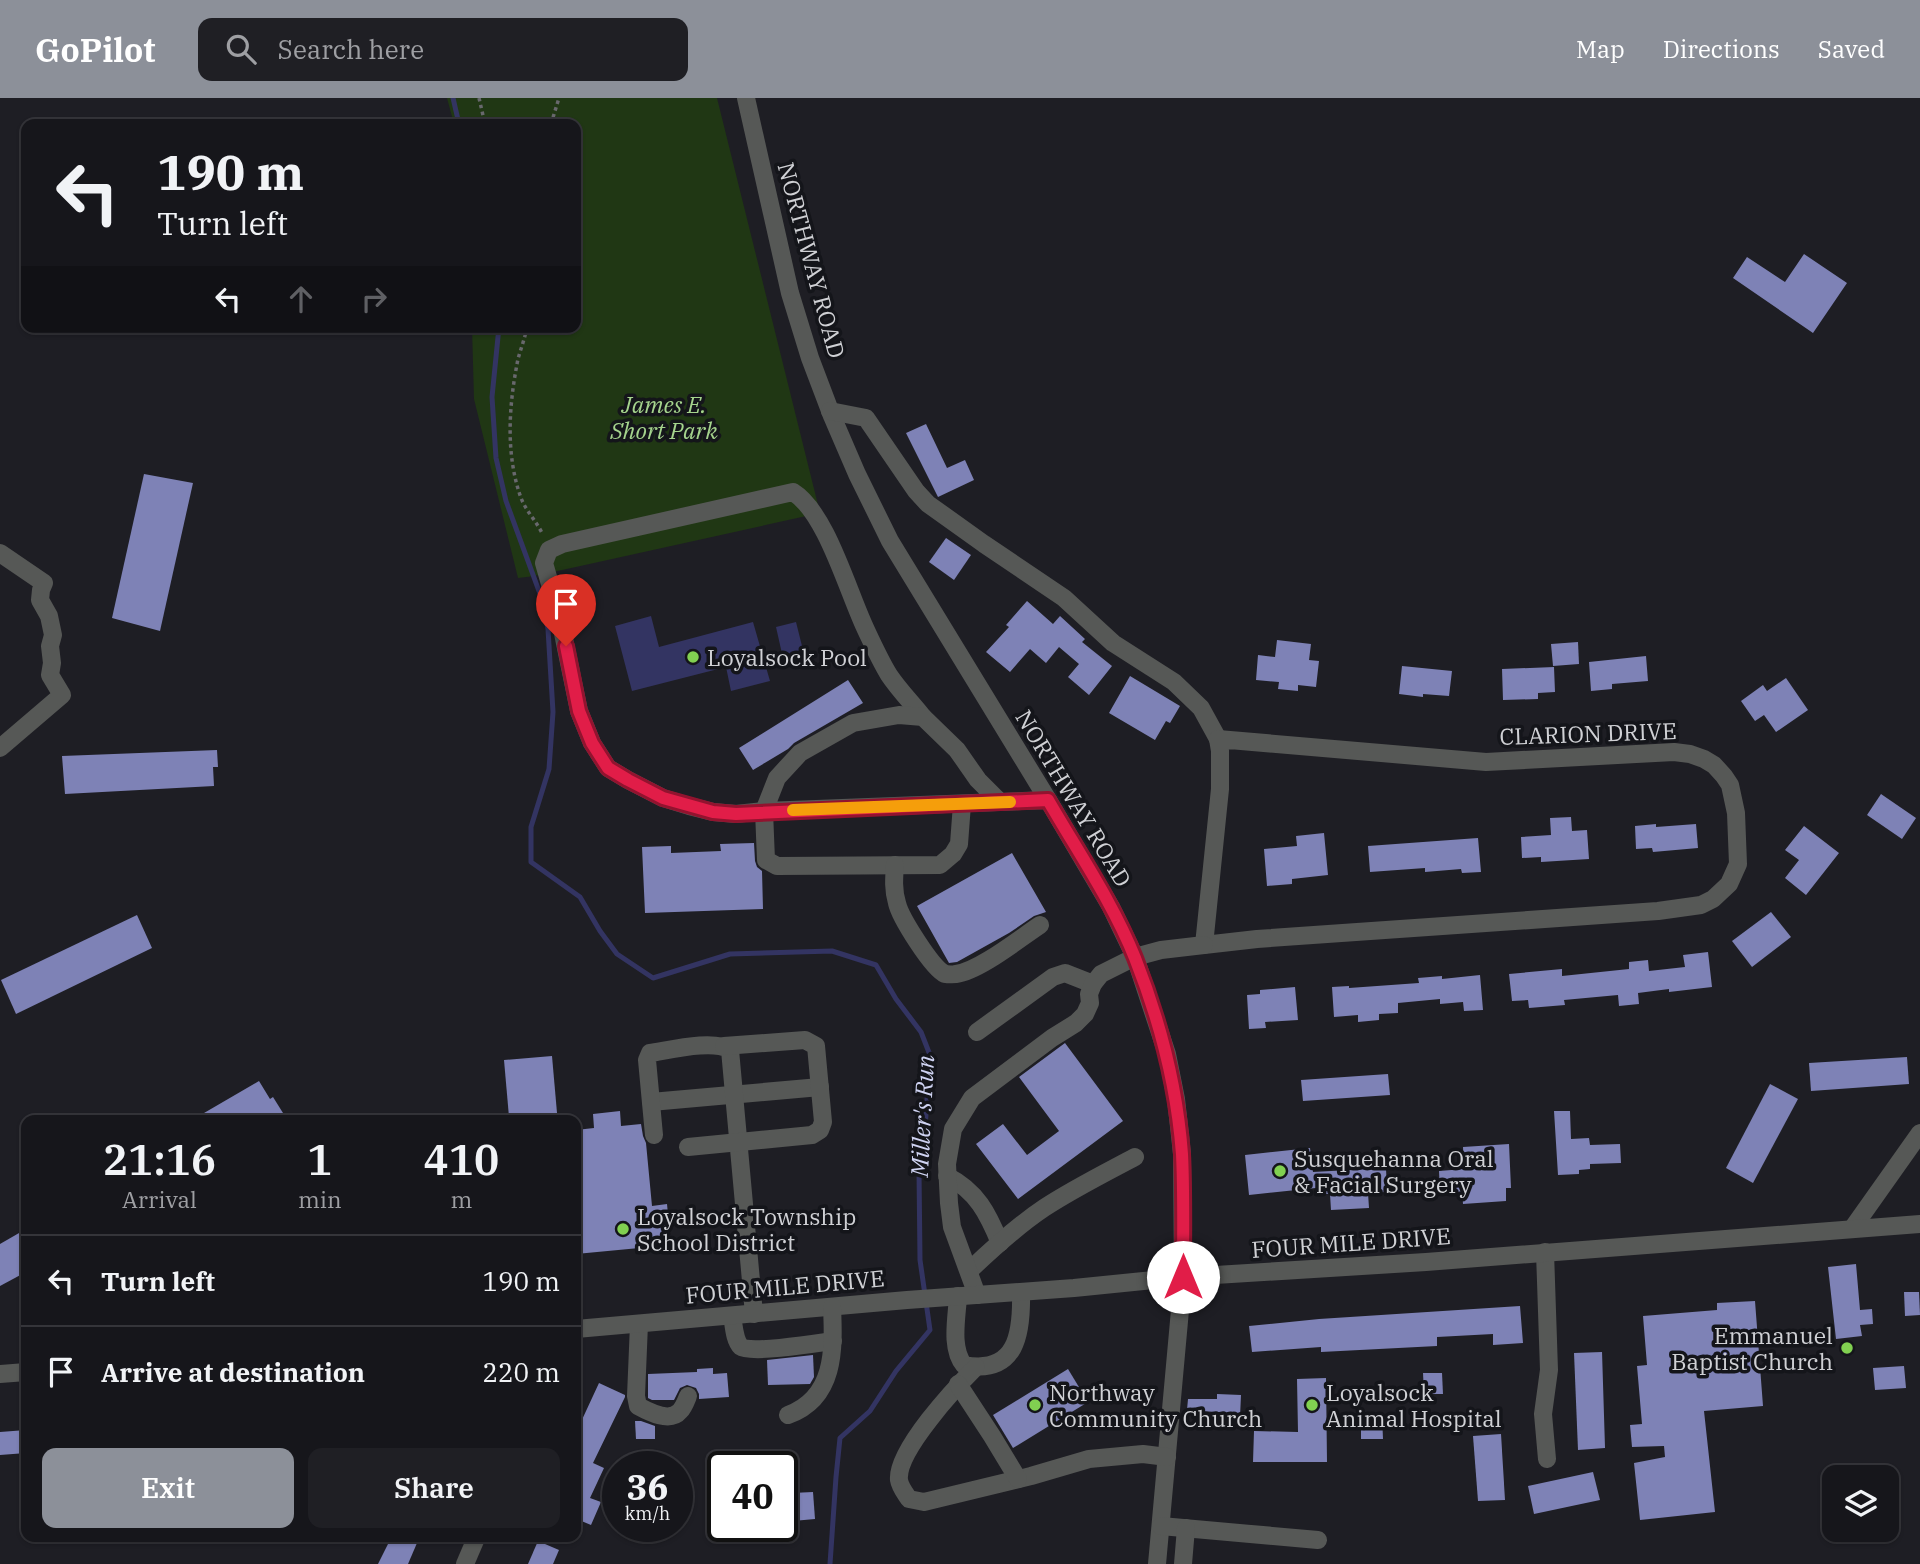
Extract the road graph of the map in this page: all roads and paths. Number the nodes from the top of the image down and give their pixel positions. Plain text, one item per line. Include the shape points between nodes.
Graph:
1 (479, 98) edge
2 (559, 98) edge
3 (746, 98) edge
4 (484, 119) edge
5 (553, 119) edge
6 (525, 333) edge
7 (830, 411) junction
8 (549, 550) junction
9 (0, 553) edge
10 (923, 717) junction
11 (1218, 739) junction
12 (0, 748) edge
13 (1048, 800) junction
14 (1000, 802) junction
15 (962, 804) junction
16 (764, 811) junction
17 (895, 865) junction
18 (1040, 925) dead end
19 (1204, 945) junction
20 (1135, 957) junction
21 (1093, 984) junction
22 (977, 1032) dead end
23 (724, 1046) junction
24 (820, 1087) junction
25 (733, 1094) junction
26 (651, 1102) junction
27 (1920, 1133) edge
28 (654, 1135) dead end
29 (738, 1143) junction
30 (688, 1147) dead end
31 (1135, 1157) dead end
32 (947, 1176) junction
33 (1920, 1224) edge
34 (1852, 1229) junction
35 (1000, 1243) junction
36 (1545, 1252) junction
37 (969, 1271) junction
38 (1183, 1277) junction
39 (1021, 1292) junction
40 (977, 1295) junction
41 (950, 1297) junction
42 (832, 1307) junction
43 (754, 1314) junction
44 (732, 1315) junction
45 (639, 1324) junction
46 (581, 1329) edge
47 (833, 1341) junction
48 (975, 1367) junction
49 (21, 1372) edge
50 (0, 1374) edge
51 (958, 1384) junction
52 (688, 1396) dead end
53 (788, 1415) dead end
54 (1167, 1457) junction
55 (1548, 1459) dead end
56 (1018, 1479) junction
57 (1161, 1525) junction
58 (1186, 1528) junction
59 (1318, 1540) dead end
60 (474, 1542) edge
61 (465, 1564) edge
62 (1157, 1564) edge
63 (1183, 1564) edge

1 - 4 path
2 - 5 path
3 - 7 street, NORTHWAY ROAD via 790,293
6 - 8 path via 509,446 522,501
7 - 11 street via 866,418 928,503 1064,598 1113,643 1174,682 1201,708
7 - 13 street, NORTHWAY ROAD via 890,541
8 - 10 street via 793,492 802,497 820,523 890,676
8 - 16 street via 544,563 579,711 608,768 663,798 689,806 736,814
9 - 12 street via 44,583 40,600 53,635 50,675 61,695
10 - 14 street
10 - 16 street via 899,715 853,723 800,752 777,778
11 - 19 street via 1220,789
11 - 19 street, CLARION DRIVE via 1486,762 1639,752 1690,754 1714,765 1730,785 1739,856 1729,884 1700,905
13 - 14 street
13 - 20 street, NORTHWAY ROAD
14 - 15 street
15 - 16 street
15 - 17 street via 953,854 940,865
16 - 17 street via 766,860 777,866
17 - 18 street via 897,907 937,968 946,974 975,968
19 - 20 street, CLARION DRIVE
20 - 21 street, CLARION DRIVE via 1101,974
20 - 38 street, NORTHWAY ROAD via 1167,1054 1176,1099
21 - 22 street via 1065,973 1053,977
21 - 32 street via 1090,1003 1076,1023 972,1098 953,1129
23 - 24 street via 805,1040 816,1046
23 - 25 street via 730,1050
23 - 26 street via 650,1053
24 - 25 street
24 - 29 street via 820,1130 812,1135
25 - 26 street
25 - 29 street
26 - 28 street
27 - 34 street
29 - 30 street
29 - 43 street
31 - 35 street via 1042,1210
32 - 35 street via 988,1214
32 - 37 street via 952,1227
33 - 34 street, FOUR MILE DRIVE
34 - 36 street, FOUR MILE DRIVE
35 - 37 street
36 - 38 street, FOUR MILE DRIVE
36 - 55 street via 1549,1370 1543,1414
37 - 40 street
38 - 39 street, FOUR MILE DRIVE
38 - 54 street, NORTHWAY ROAD
39 - 40 street, FOUR MILE DRIVE
39 - 48 street via 1018,1340 1012,1351 1000,1362
40 - 41 street, FOUR MILE DRIVE
41 - 42 street, FOUR MILE DRIVE
41 - 48 street via 959,1358 964,1365
42 - 43 street, FOUR MILE DRIVE
42 - 47 street
43 - 44 street, FOUR MILE DRIVE
44 - 45 street, FOUR MILE DRIVE
44 - 47 street via 736,1338 748,1349
45 - 46 street, FOUR MILE DRIVE
45 - 52 street via 638,1406 674,1416
47 - 53 street via 821,1391 802,1410
48 - 51 street
49 - 50 street
51 - 56 street
51 - 56 street via 902,1462 899,1478 909,1499 924,1502
54 - 56 street via 1143,1454 1089,1459
54 - 57 street, NORTHWAY ROAD
57 - 58 street
57 - 62 street, NORTHWAY ROAD
58 - 59 street
58 - 63 street
60 - 61 street

